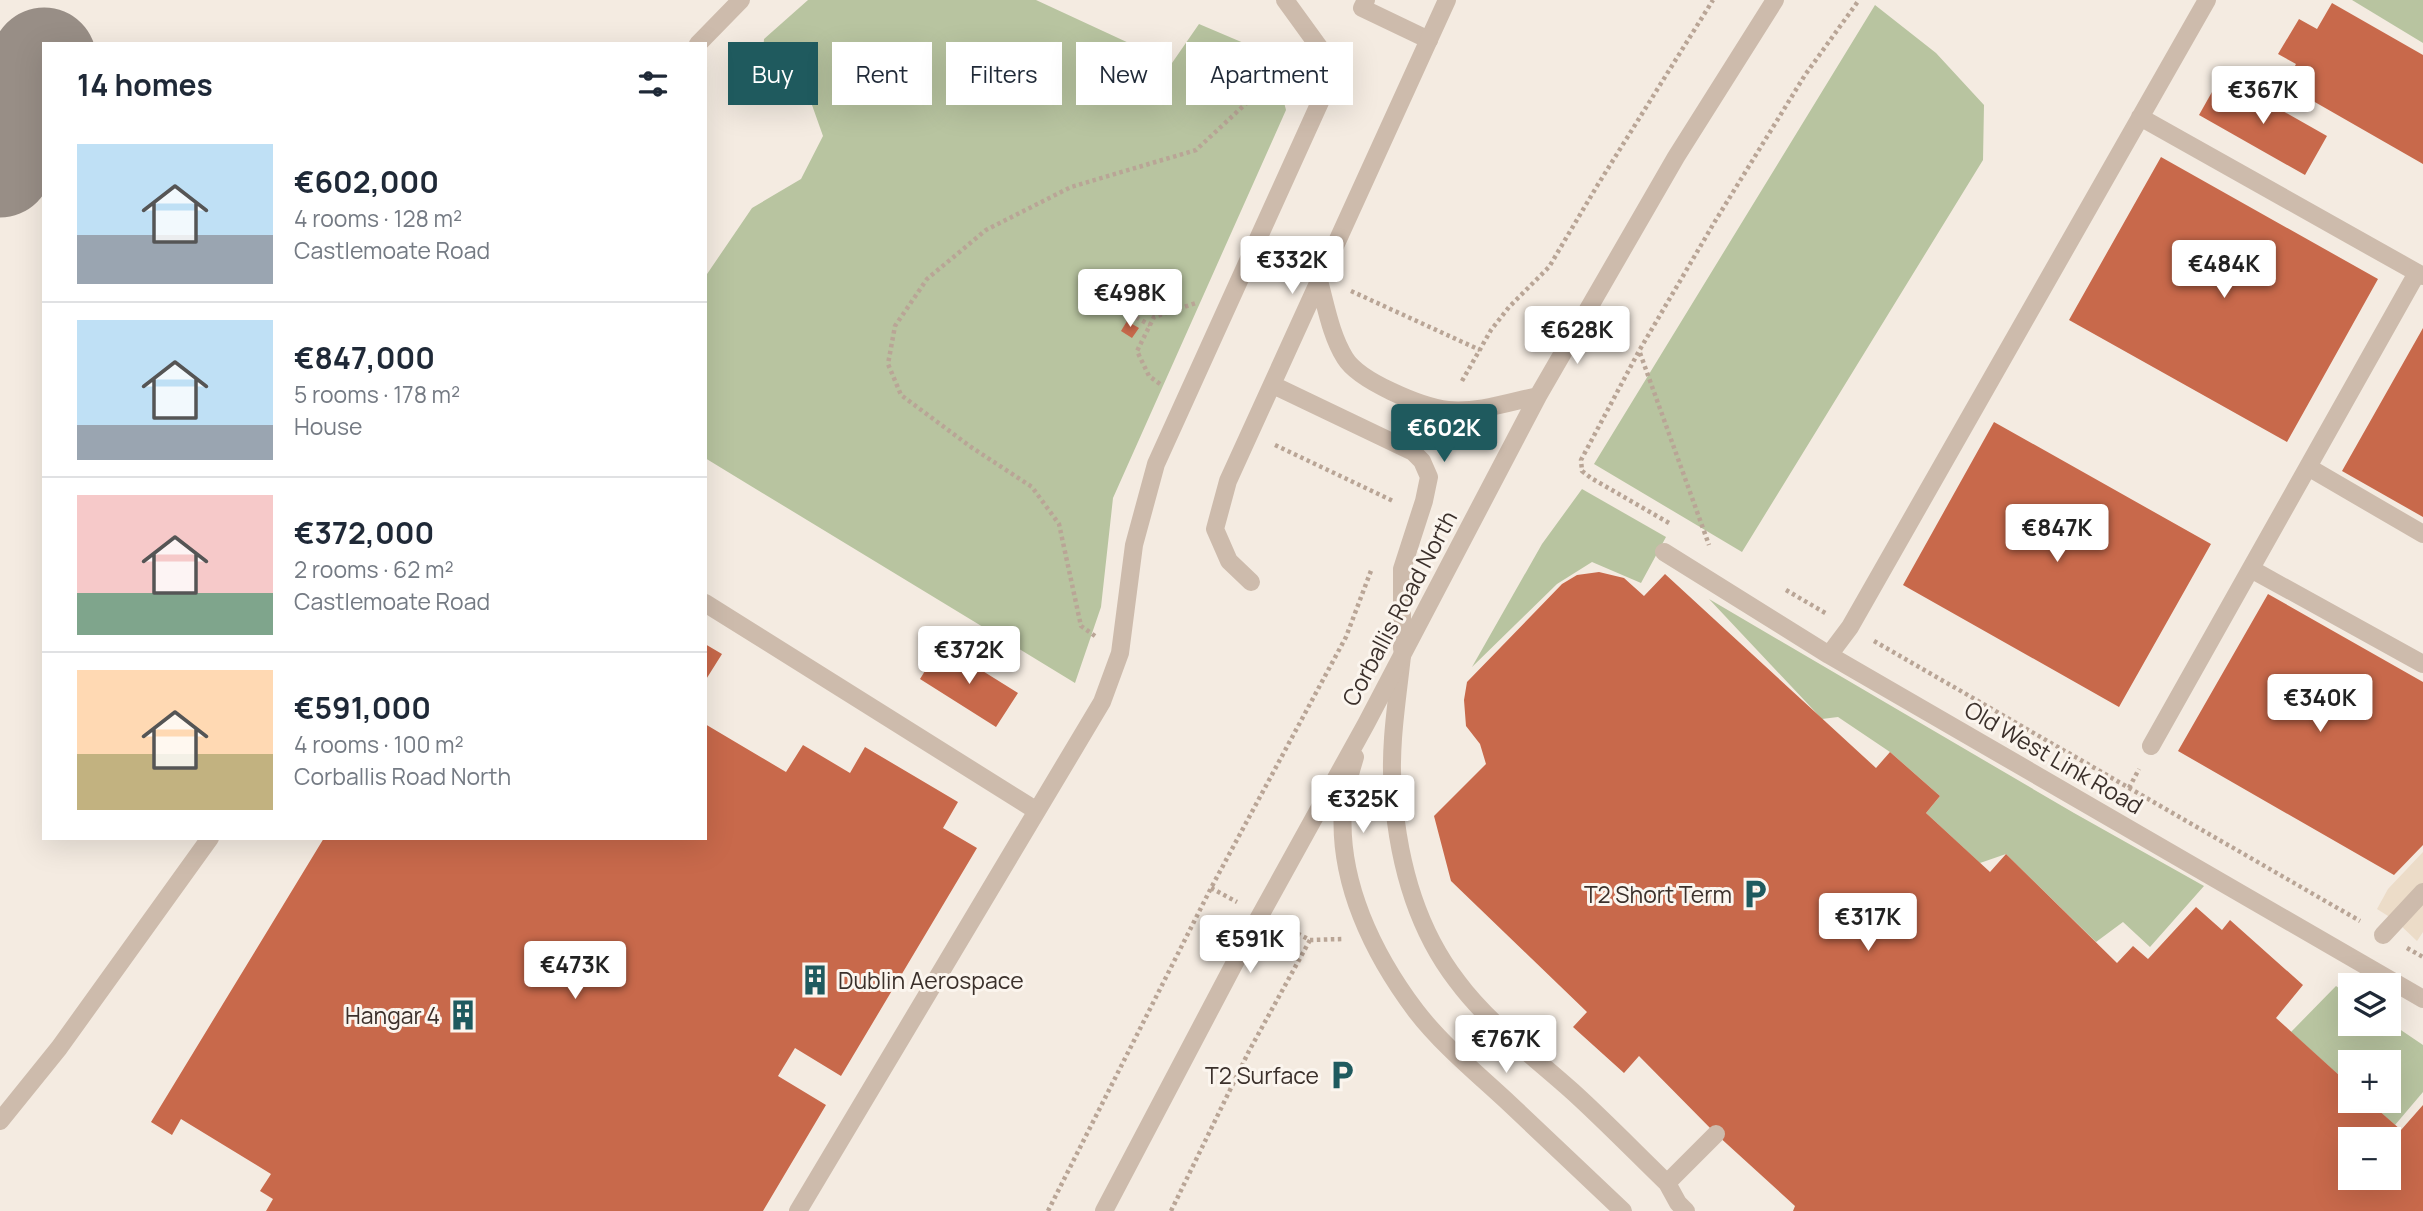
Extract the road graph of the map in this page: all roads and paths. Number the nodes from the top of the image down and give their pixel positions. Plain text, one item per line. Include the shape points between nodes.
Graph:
1 (741, 0) edge
2 (1285, 0) edge
3 (1366, 0) edge
4 (1447, 0) edge
5 (1713, 0) edge
6 (1774, 0) edge
7 (1859, 0) edge
8 (2207, 0) edge
9 (1287, 36) dead end
10 (1429, 40) junction
11 (700, 42) edge
12 (2140, 117) junction
13 (2420, 275) edge
14 (1320, 279) junction
15 (1130, 314) dead end
16 (1223, 316) junction
17 (1150, 324) junction
18 (1480, 350) junction
19 (1639, 351) junction
20 (1273, 385) junction
21 (1456, 392) dead end
22 (1538, 396) junction
23 (1184, 400) junction
24 (1250, 433) junction
25 (2308, 467) junction
26 (1400, 505) dead end
27 (1678, 528) dead end
28 (2423, 534) edge
29 (1699, 540) dead end
30 (1664, 551) dead end
31 (1374, 560) dead end
32 (2251, 569) junction
33 (1251, 582) dead end
34 (1777, 585) dead end
35 (707, 604) edge
36 (1823, 612) dead end
37 (1888, 649) dead end
38 (1402, 652) junction
39 (1120, 653) junction
40 (1829, 655) junction
41 (2423, 664) edge
42 (1366, 724) junction
43 (2151, 746) dead end
44 (1037, 811) junction
45 (209, 840) edge
46 (1211, 888) junction
47 (2423, 892) edge
48 (1225, 895) dead end
49 (2383, 934) junction
50 (1351, 936) dead end
51 (1303, 937) dead end
52 (1310, 940) junction
53 (2423, 957) edge
54 (2423, 999) edge
55 (0, 1121) edge
56 (1716, 1134) dead end
57 (1667, 1183) junction
58 (797, 1211) edge
59 (1048, 1211) edge
60 (1104, 1211) edge
61 (1171, 1211) edge
62 (1623, 1211) edge
63 (1686, 1211) edge

1 - 11 street
2 - 16 street via 1335,69
3 - 10 street via 1362,9
4 - 10 street
5 - 18 path via 1549,267 1509,307
6 - 22 street, Corballis Road North via 1676,157
7 - 19 path via 1805,75
8 - 12 street
9 - 39 path via 1253,97 1196,150 1071,187 986,230 927,279 895,326 888,364 901,395 1032,487 1059,524 1082,626
10 - 14 street
12 - 13 street
12 - 40 street via 1850,627
13 - 25 street
14 - 18 path
14 - 20 street
14 - 22 street via 1336,342 1358,373 1379,386 1447,410
15 - 17 path
16 - 17 path via 1195,303 1154,317
16 - 23 street
17 - 23 path via 1137,351 1149,376
18 - 21 path
19 - 27 path via 1587,447 1582,471
19 - 29 path via 1709,546
20 - 24 street
20 - 38 street via 1422,461 1429,477 1402,569
22 - 38 street, Corballis Road North
23 - 39 street via 1156,464 1134,545
24 - 26 path
24 - 33 street via 1228,481 1215,529 1229,561
25 - 28 street
25 - 32 street
30 - 40 street, Old West Link Road
31 - 46 path via 1346,637
32 - 41 street
32 - 43 street
34 - 36 path
35 - 44 street
37 - 49 path
38 - 42 street, Corballis Road North
38 - 57 street via 1392,757 1397,831 1409,883 1434,946 1484,1012
39 - 44 street via 1102,702
40 - 54 street, Old West Link Road
42 - 60 street, Corballis Road North
42 - 62 street via 1343,808 1346,859 1366,930 1416,1012
44 - 58 street
45 - 55 street via 59,1048
46 - 48 path
46 - 59 path
47 - 49 street
49 - 53 path
50 - 52 path
51 - 52 path
52 - 61 path via 1249,1051
56 - 57 street
57 - 63 street

